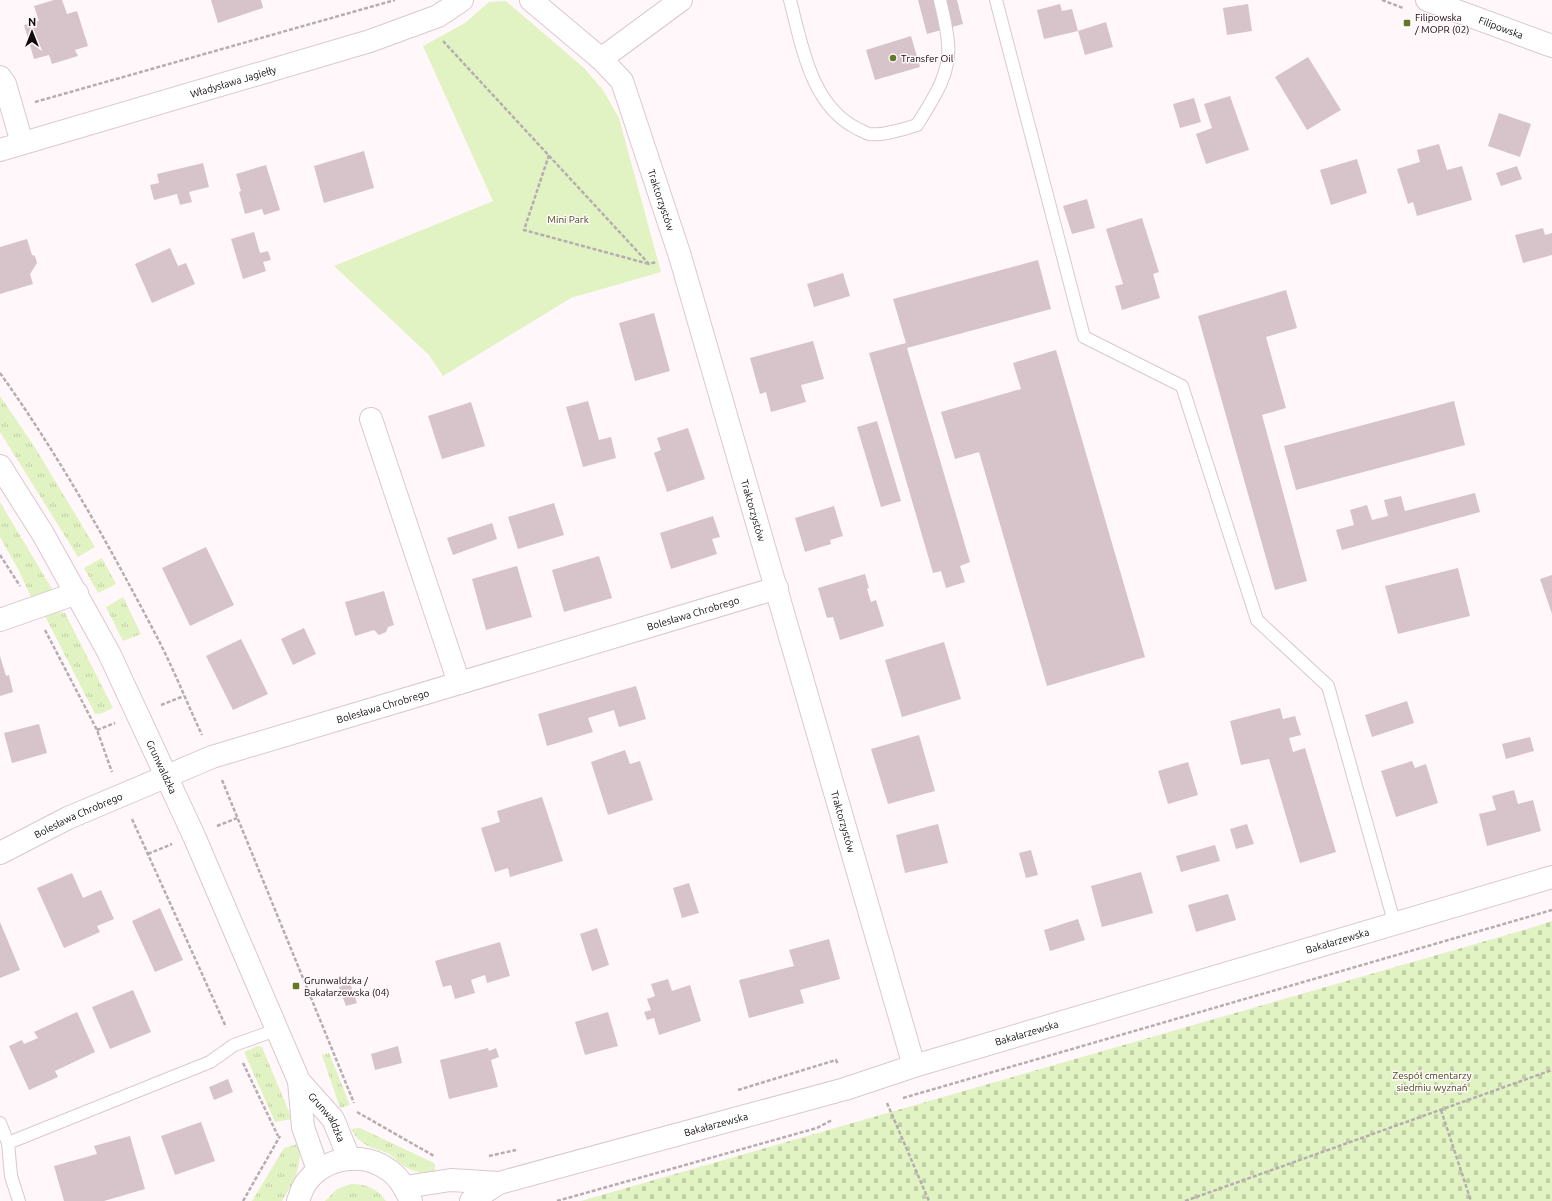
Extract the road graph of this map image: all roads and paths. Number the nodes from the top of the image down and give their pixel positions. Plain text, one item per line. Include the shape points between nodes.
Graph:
1 (395, 0) edge
2 (462, 0) edge
3 (531, 0) edge
4 (681, 0) edge
5 (790, 0) edge
6 (940, 0) edge
7 (996, 0) edge
8 (1427, 0) edge
9 (425, 21) junction
10 (1552, 46) edge
11 (601, 59) junction
12 (0, 76) edge
13 (12, 109) junction
14 (22, 143) junction
15 (0, 150) edge
16 (549, 155) junction
17 (680, 256) junction
18 (649, 264) junction
19 (0, 373) edge
20 (371, 419) dead end
21 (0, 466) edge
22 (0, 555) edge
23 (777, 588) junction
24 (77, 594) junction
25 (35, 609) junction
26 (0, 620) edge
27 (459, 683) junction
28 (212, 757) junction
29 (166, 776) junction
30 (121, 795) junction
31 (0, 853) edge
32 (1552, 877) edge
33 (1395, 925) junction
34 (276, 1030) junction
35 (234, 1045) junction
36 (914, 1066) junction
37 (1552, 1070) edge
38 (299, 1081) junction
39 (887, 1103) dead end
40 (1441, 1110) junction
41 (358, 1112) dead end
42 (834, 1119) dead end
43 (0, 1123) edge
44 (278, 1136) dead end
45 (8, 1142) junction
46 (349, 1158) junction
47 (318, 1170) junction
48 (499, 1183) junction
49 (408, 1194) edge
50 (19, 1201) edge
51 (298, 1201) edge
52 (472, 1201) edge
53 (557, 1201) edge
54 (929, 1201) edge
55 (1185, 1201) edge
56 (1471, 1201) edge

1 - 13 path
2 - 9 street, Władysława Jagiełły via 438,16
3 - 11 street, Traktorzystów
4 - 11 street
5 - 6 lane via 809,71 828,104 844,122 869,134 895,132 917,125 939,89 947,68 948,44
7 - 33 lane via 1084,337 1182,386 1257,620 1328,686
8 - 10 street, Filipowska
9 - 14 street, Władysława Jagiełły via 370,41
9 - 16 path
11 - 17 street, Traktorzystów via 622,80
12 - 13 street
13 - 14 street
14 - 15 street, Władysława Jagiełły
16 - 18 path
16 - 18 path via 524,230
17 - 18 path
17 - 23 street, Traktorzystów
19 - 28 path via 35,423 92,519 158,640
20 - 27 street
21 - 24 street, Grunwaldzka
22 - 25 path
23 - 27 street, Bolesława Chrobrego
23 - 36 street, Traktorzystów
24 - 25 street
24 - 29 street, Grunwaldzka via 115,667
25 - 26 street
25 - 30 path via 97,730
27 - 28 street, Bolesława Chrobrego
28 - 29 street, Bolesława Chrobrego
28 - 41 path
29 - 30 street, Bolesława Chrobrego
29 - 34 street, Grunwaldzka
30 - 31 street, Bolesława Chrobrego via 68,818
30 - 35 path
32 - 33 street, Bakałarzewska
33 - 36 street, Bakałarzewska
34 - 35 lane
34 - 38 street, Grunwaldzka
35 - 44 path
35 - 45 lane via 210,1062
36 - 48 street, Bakałarzewska via 845,1089
37 - 40 path
38 - 46 street, Grunwaldzka via 333,1119
38 - 47 street, Grunwaldzka via 303,1127
39 - 54 path
40 - 55 path
40 - 56 path
42 - 53 path via 817,1128
43 - 45 lane
45 - 50 lane via 11,1176
46 - 47 street via 333,1162
46 - 49 street via 370,1161 390,1170
47 - 51 street via 305,1184
48 - 49 street, Bakałarzewska via 452,1180
48 - 52 street, Bakałarzewska

